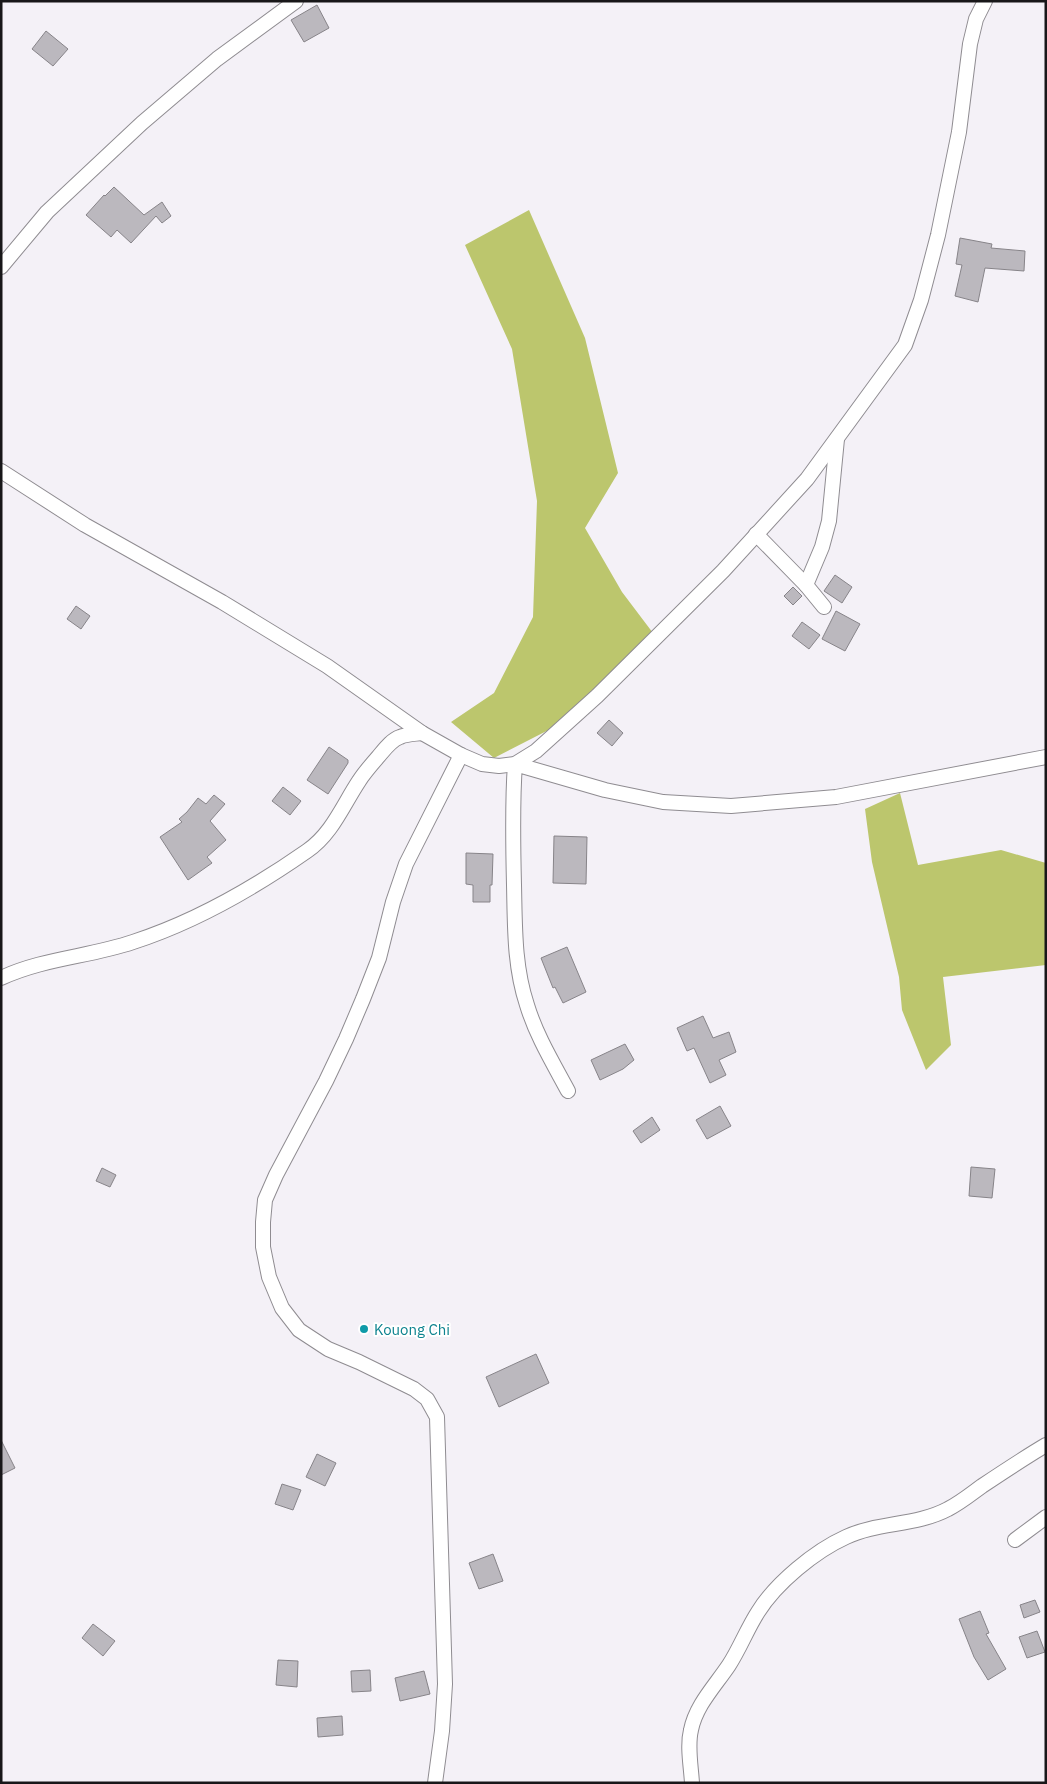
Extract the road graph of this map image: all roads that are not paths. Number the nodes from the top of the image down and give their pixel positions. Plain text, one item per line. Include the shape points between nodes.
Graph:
1 (296, 1) edge
2 (985, 1) edge
3 (1, 267) edge
4 (837, 438) junction
5 (1, 471) edge
6 (756, 534) junction
7 (806, 585) junction
8 (824, 607) dead end
9 (422, 732) junction
10 (461, 755) junction
11 (1046, 757) edge
12 (515, 764) junction
13 (1, 978) edge
14 (568, 1091) dead end
15 (1046, 1445) edge
16 (1046, 1517) edge
17 (1015, 1540) dead end
18 (436, 1783) edge
19 (692, 1783) edge

1 - 3 street via 217,59 142,123 47,212
2 - 4 street via 976,18 970,44 959,132 921,300 905,345
4 - 6 street via 807,479
4 - 7 street via 829,521
5 - 9 street via 85,525 327,666
6 - 7 street
6 - 12 street via 597,696 536,751
7 - 8 street
9 - 10 street
9 - 13 street via 398,737 387,746 359,780 327,832 310,849 255,885 192,918 134,942 43,962
10 - 12 street via 482,764
10 - 18 street via 406,864 392,902 379,958 346,1040 276,1175 266,1200 263,1222 263,1247 269,1277 282,1308 300,1330 328,1349 414,1389 427,1399 437,1417 445,1684
11 - 12 street via 836,797 731,806 653,800
12 - 14 street via 517,966 527,1006
15 - 19 street via 950,1509 930,1517 846,1536 815,1555 774,1591 758,1611 729,1665 695,1716 690,1731
16 - 17 street

